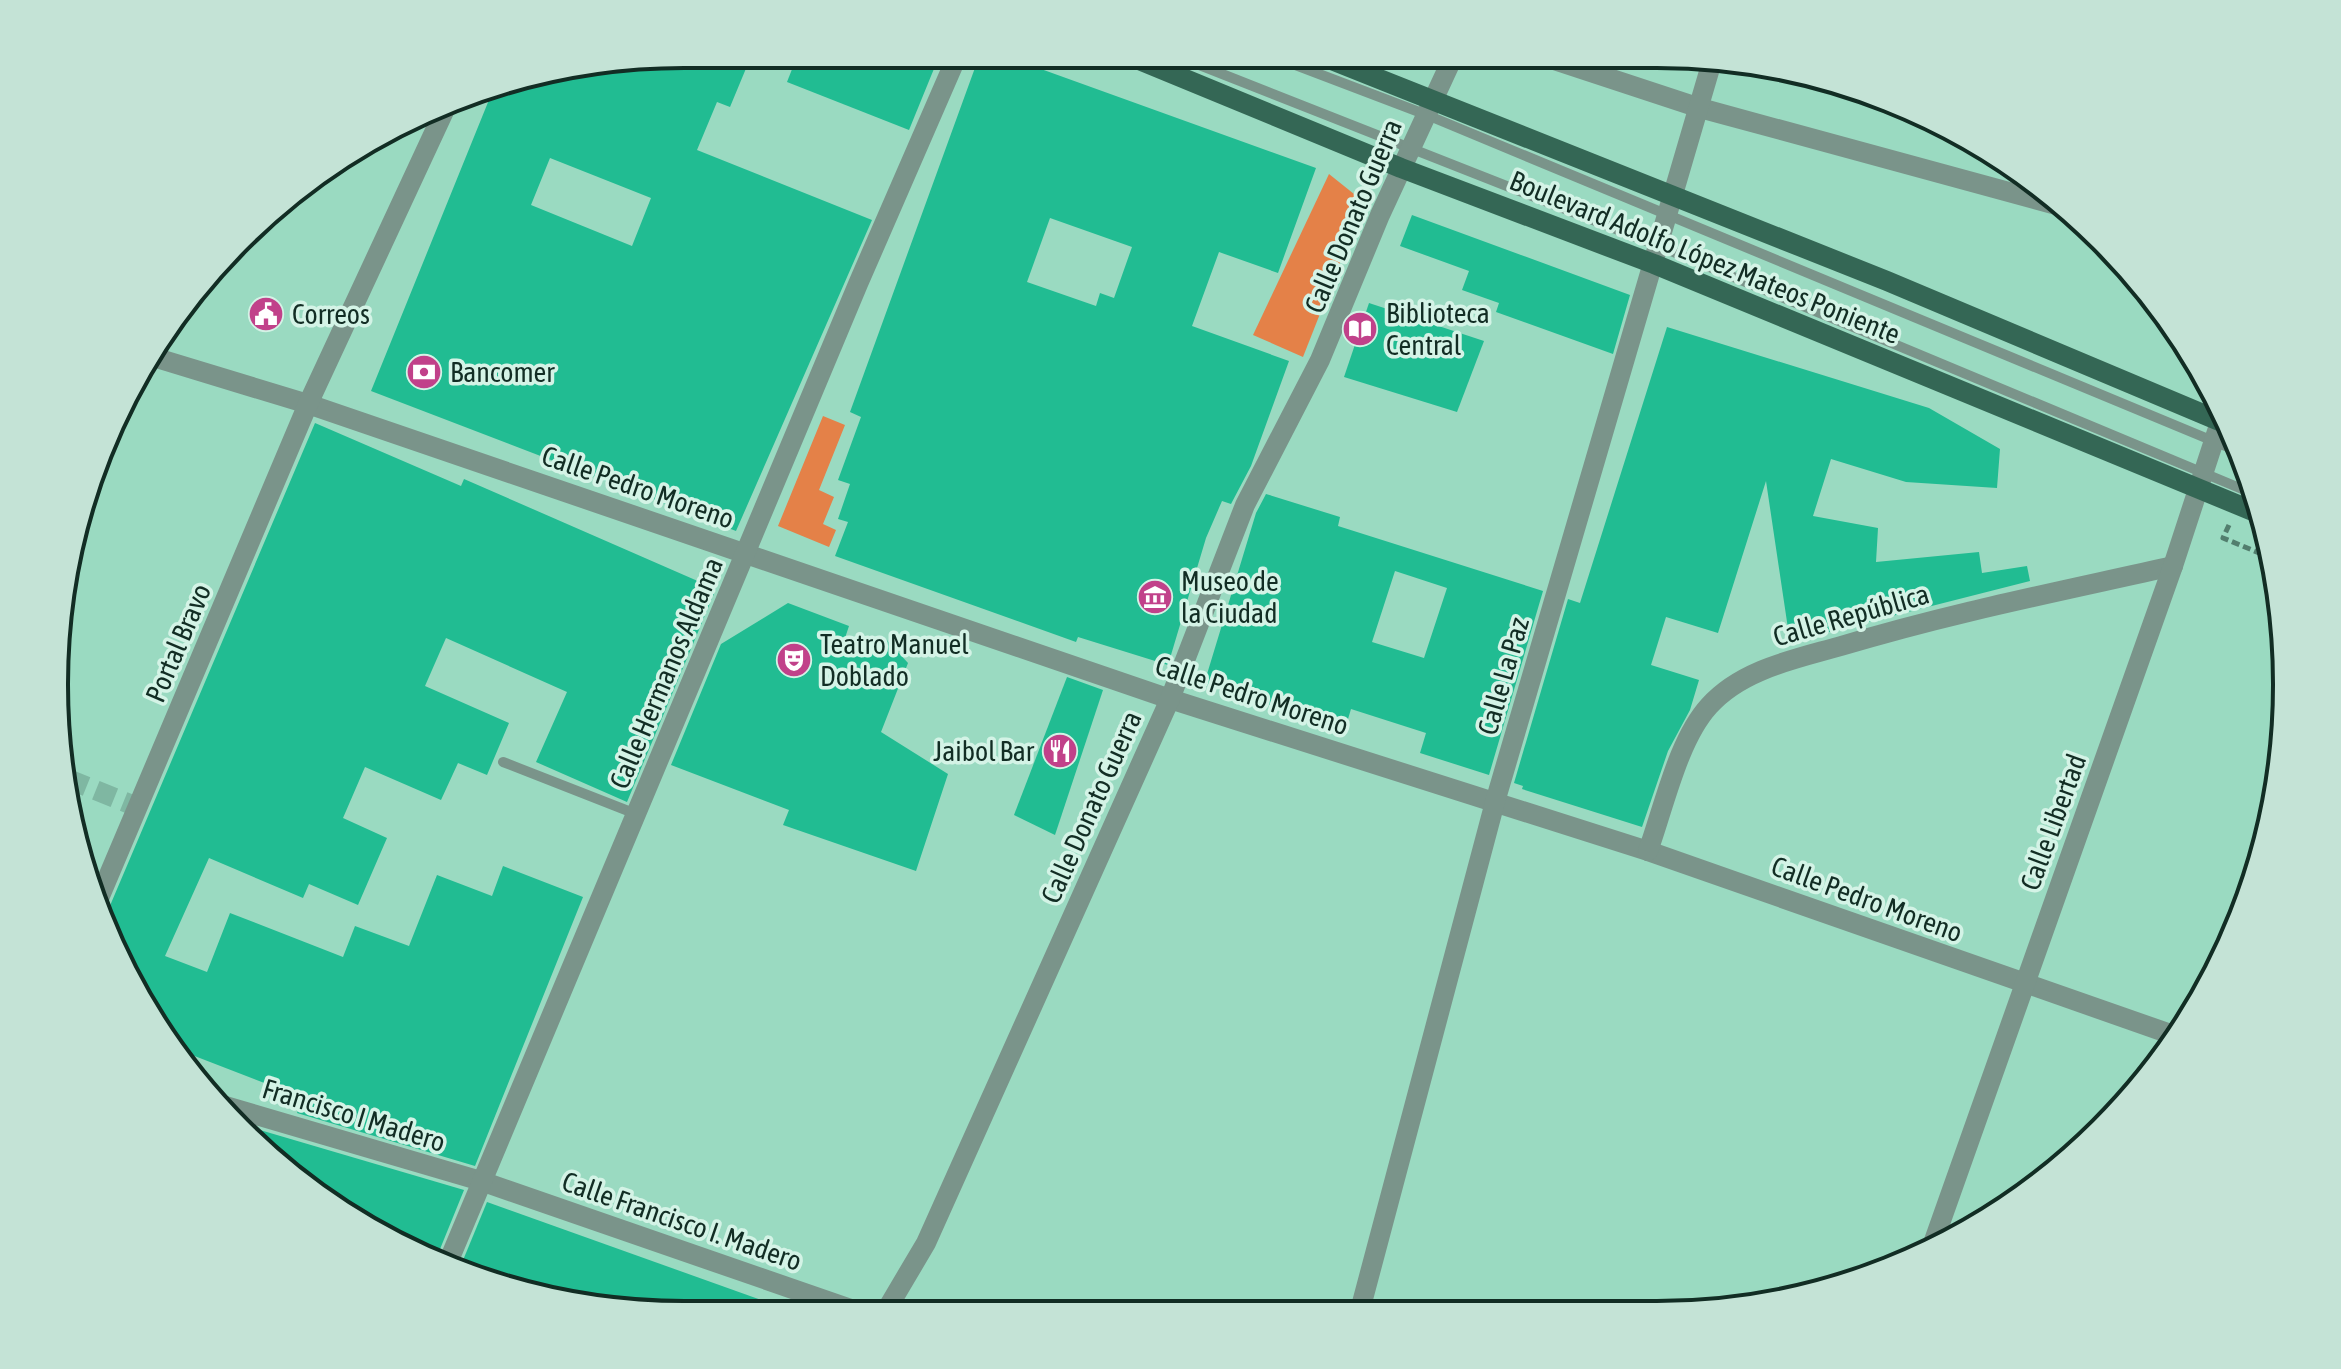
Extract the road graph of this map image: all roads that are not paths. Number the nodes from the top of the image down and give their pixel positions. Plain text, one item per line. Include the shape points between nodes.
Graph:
1 (952, 68) edge
2 (1159, 68) edge
3 (1207, 68) edge
4 (1310, 68) edge
5 (1347, 68) edge
6 (1448, 68) edge
7 (1578, 68) edge
8 (1710, 70) edge
9 (1431, 107) junction
10 (1700, 108) junction
11 (440, 119) edge
12 (1411, 148) junction
13 (1401, 168) junction
14 (2038, 200) edge
15 (1670, 206) junction
16 (1657, 255) junction
17 (161, 359) edge
18 (308, 404) junction
19 (2210, 414) edge
20 (2218, 432) edge
21 (2214, 442) junction
22 (2225, 446) edge
23 (2201, 481) junction
24 (2242, 491) edge
25 (2246, 506) edge
26 (746, 554) junction
27 (2173, 566) junction
28 (1170, 699) junction
29 (503, 762) dead end
30 (1495, 802) junction
31 (636, 814) junction
32 (1648, 851) junction
33 (103, 889) edge
34 (2025, 985) junction
35 (2165, 1032) edge
36 (239, 1110) edge
37 (481, 1181) junction
38 (1937, 1233) edge
39 (451, 1255) edge
40 (827, 1301) edge
41 (892, 1301) edge
42 (1362, 1301) edge

1 - 26 street, Calle Hermanos Aldama
2 - 13 main road, Boulevard Adolfo López Mateos Poniente
3 - 12 lane
4 - 9 lane
5 - 9 main road, Boulevard Adolfo López Mateos Poniente
6 - 9 street, Calle Donato Guerra
7 - 10 street
8 - 10 street, Calle La Paz
9 - 12 street, Calle Donato Guerra
9 - 15 main road, Boulevard Adolfo López Mateos Poniente
10 - 14 street
10 - 15 street, Calle La Paz
11 - 18 street, Portal Bravo
12 - 13 street, Calle Donato Guerra
12 - 16 lane
13 - 16 main road, Boulevard Adolfo López Mateos Poniente
13 - 28 street, Calle Donato Guerra via 1320,360 1245,505
15 - 16 street, Calle La Paz
15 - 19 main road, Boulevard Adolfo López Mateos Poniente
15 - 21 lane
16 - 23 main road, Boulevard Adolfo López Mateos Poniente
16 - 30 street, Calle La Paz
17 - 18 street, Calle Pedro Moreno
18 - 26 street, Calle Pedro Moreno
18 - 33 street, Portal Bravo
20 - 21 street, Calle Libertad
21 - 22 lane
21 - 23 street, Calle Libertad
23 - 24 lane
23 - 25 main road, Boulevard Adolfo López Mateos Poniente
23 - 27 street, Calle Libertad
26 - 28 street, Calle Pedro Moreno
26 - 31 street, Calle Hermanos Aldama
27 - 32 street, Calle República via 1906,627 1771,667 1733,685 1709,705 1691,731
27 - 34 street, Calle Libertad
28 - 30 street, Calle Pedro Moreno
28 - 41 street, Calle Donato Guerra via 926,1243
29 - 31 lane
30 - 32 street, Calle Pedro Moreno
30 - 42 street, Calle La Paz
31 - 37 street, Calle Hermanos Aldama
32 - 34 street, Calle Pedro Moreno
34 - 35 street, Calle Pedro Moreno
34 - 38 street, Calle Libertad
36 - 37 street, Francisco I Madero
37 - 39 street, Calle Hermanos Aldama
37 - 40 street, Calle Francisco I. Madero

